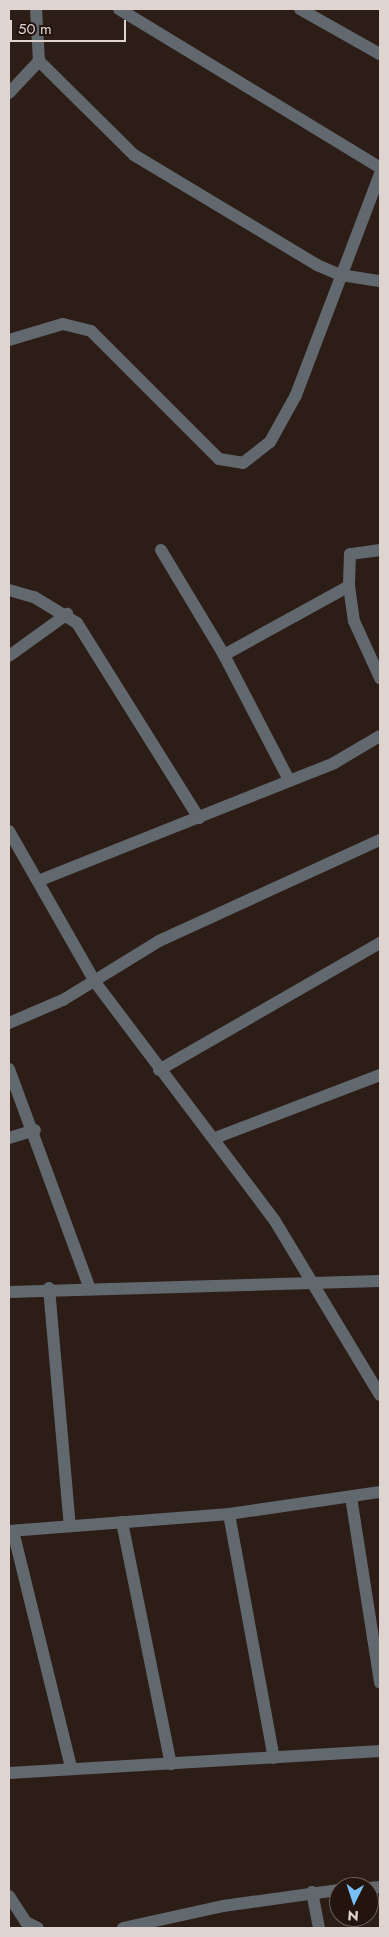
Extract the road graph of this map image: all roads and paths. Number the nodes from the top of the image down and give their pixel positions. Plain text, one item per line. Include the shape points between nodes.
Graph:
1 (36, 9) edge
2 (118, 9) edge
3 (300, 9) edge
4 (380, 54) edge
5 (39, 62) junction
6 (9, 93) edge
7 (380, 168) edge
8 (380, 174) edge
9 (341, 275) junction
10 (380, 281) edge
11 (9, 340) edge
12 (161, 550) dead end
13 (380, 550) edge
14 (349, 586) junction
15 (9, 590) edge
16 (67, 614) junction
17 (224, 655) junction
18 (9, 656) edge
19 (380, 678) edge
20 (380, 736) edge
21 (289, 780) junction
22 (199, 818) junction
23 (9, 831) edge
24 (378, 845) edge
25 (38, 881) junction
26 (380, 943) edge
27 (95, 982) junction
28 (9, 1023) edge
29 (9, 1069) edge
30 (159, 1070) junction
31 (380, 1075) edge
32 (35, 1130) junction
33 (9, 1138) edge
34 (215, 1138) junction
35 (380, 1281) edge
36 (312, 1285) junction
37 (89, 1287) junction
38 (49, 1288) junction
39 (9, 1292) edge
40 (380, 1395) edge
41 (380, 1492) edge
42 (351, 1497) junction
43 (229, 1514) junction
44 (122, 1522) junction
45 (70, 1526) junction
46 (11, 1531) edge
47 (380, 1683) edge
48 (380, 1751) edge
49 (274, 1758) junction
50 (171, 1764) junction
51 (71, 1768) junction
52 (9, 1772) edge
53 (329, 1891) edge
54 (312, 1892) junction
55 (9, 1896) edge
56 (38, 1928) edge
57 (123, 1928) edge
58 (319, 1928) edge

1 - 5 street
2 - 7 street
3 - 4 street
5 - 6 street
5 - 9 street via 134,155 294,253
8 - 9 street
9 - 10 street
9 - 11 street via 296,395 270,442 243,463 219,459 91,332 63,324
12 - 17 street
13 - 14 street via 350,554
14 - 17 street
14 - 19 street via 354,621
15 - 16 street via 34,597
16 - 18 street
16 - 22 street via 87,635
17 - 21 street
20 - 21 street via 334,763
21 - 22 street
22 - 25 street
23 - 25 street
24 - 27 street via 159,941
25 - 27 street
26 - 30 street
27 - 28 street
27 - 30 street
29 - 32 street
30 - 34 street
31 - 34 street
32 - 33 street
32 - 37 street
34 - 36 street via 275,1221
35 - 36 street
36 - 37 street
36 - 40 street
37 - 38 street
38 - 39 street
38 - 45 street
41 - 42 street
42 - 43 street
42 - 47 street
43 - 44 street
43 - 49 street
44 - 45 street
44 - 50 street
45 - 46 street
46 - 51 street
48 - 49 street
49 - 50 street
50 - 51 street
51 - 52 street
53 - 54 street
54 - 57 street
54 - 58 street
55 - 56 street via 26,1922

